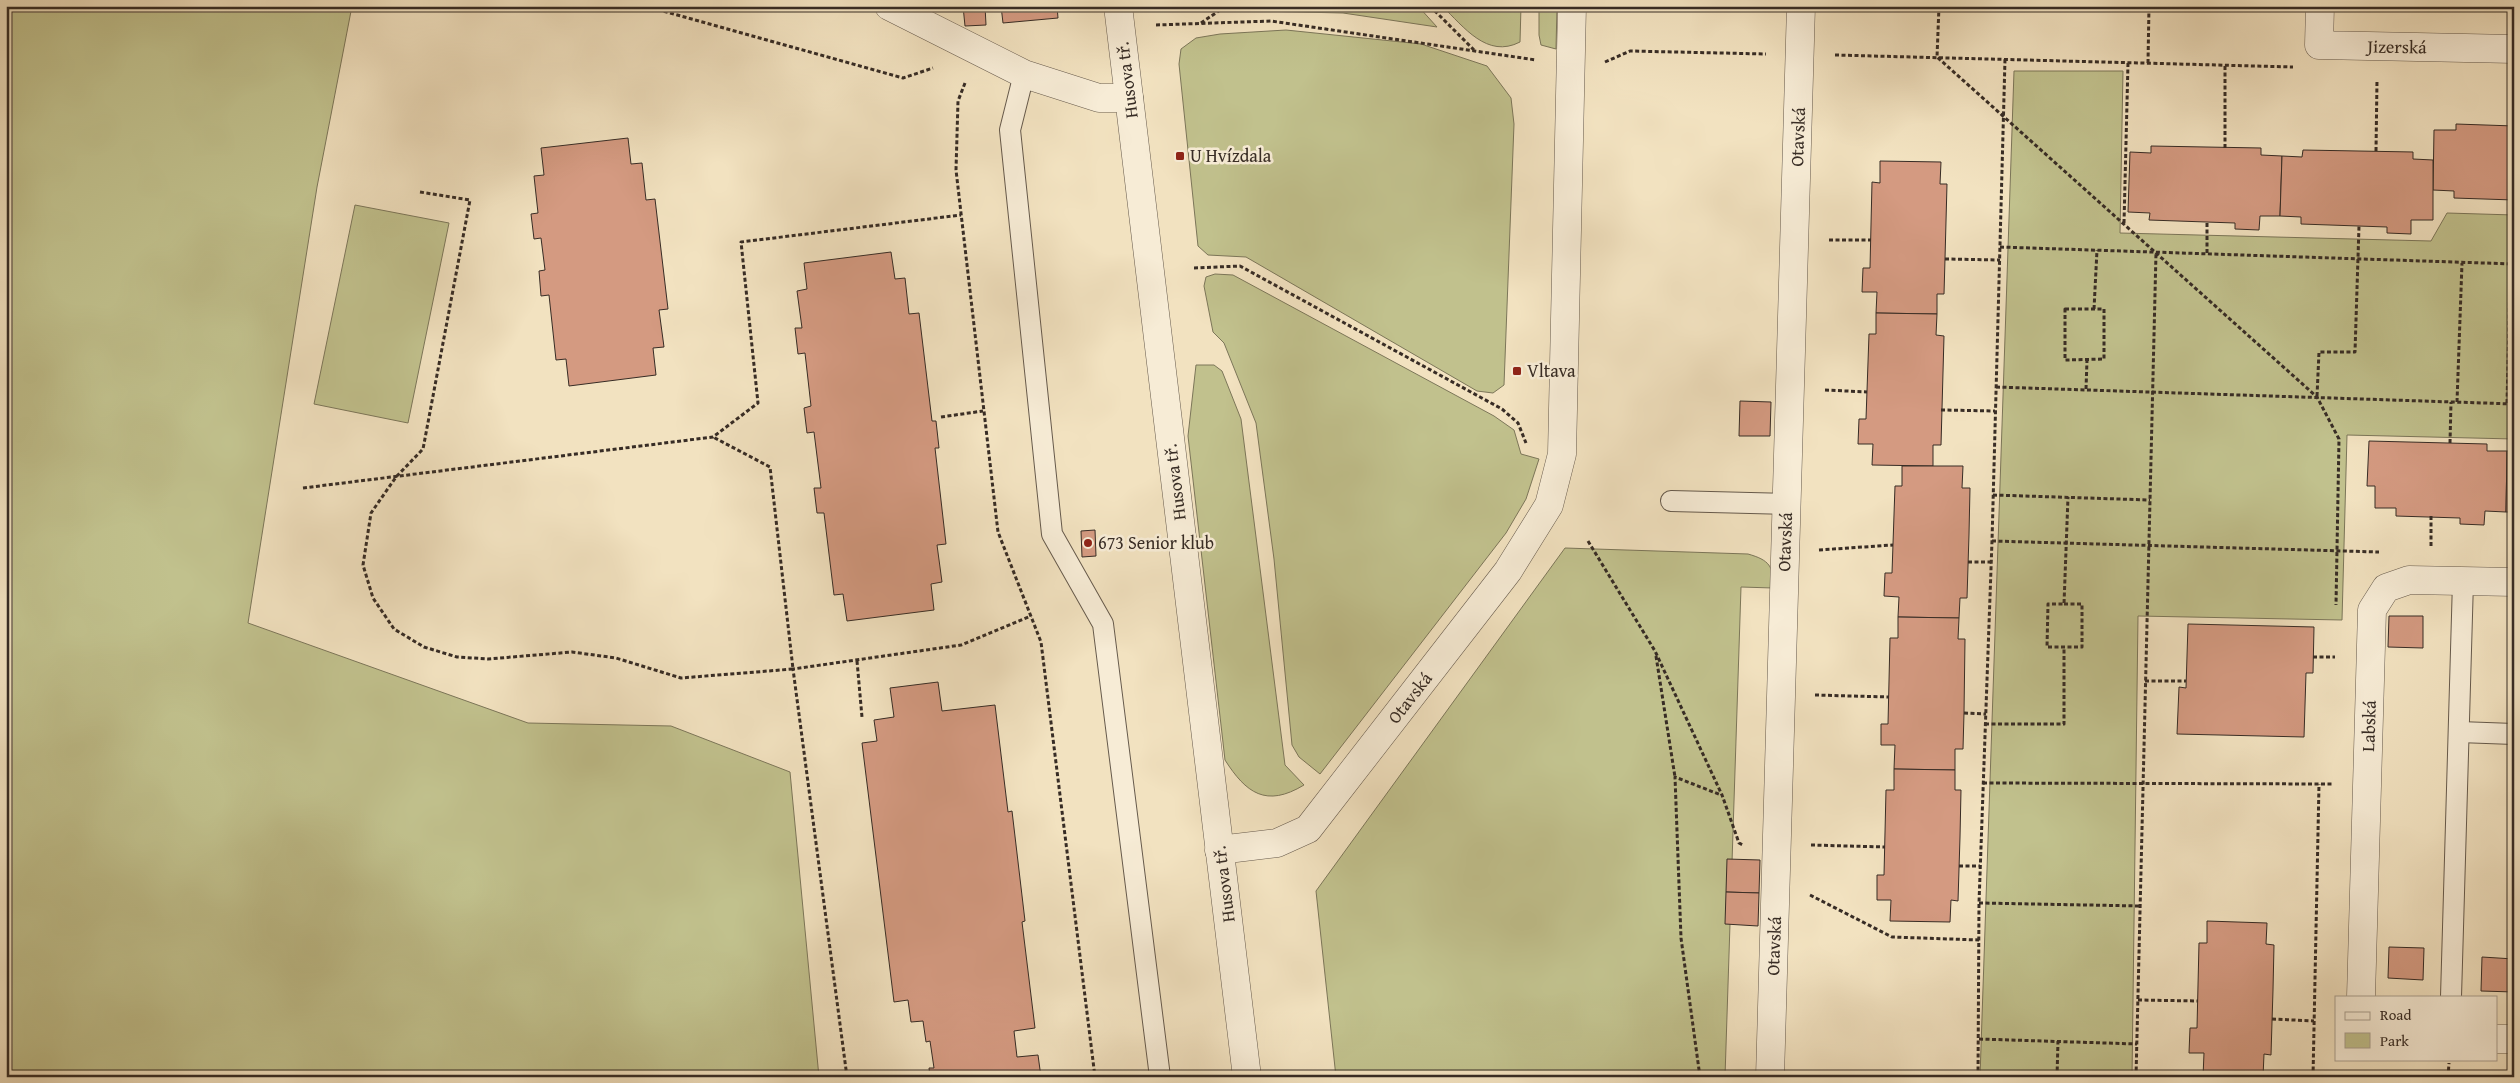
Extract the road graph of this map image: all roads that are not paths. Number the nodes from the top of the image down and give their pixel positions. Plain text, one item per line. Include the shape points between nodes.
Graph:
1 (889, 6) edge
2 (1572, 6) edge
3 (1801, 6) edge
4 (2320, 6) edge
5 (1119, 17) edge
6 (2514, 50) edge
7 (1024, 74) junction
8 (1129, 98) junction
9 (1671, 501) dead end
10 (1786, 504) junction
11 (2463, 581) junction
12 (2514, 582) edge
13 (2459, 732) junction
14 (2514, 734) edge
15 (1219, 850) junction
16 (2361, 996) edge
17 (2451, 996) edge
18 (2498, 1039) edge
19 (2514, 1039) edge
20 (1160, 1077) edge
21 (1247, 1077) edge
22 (1770, 1077) edge

1 - 7 street
2 - 15 street, Otavská via 1562,454 1549,505 1508,571 1308,829 1277,844
3 - 10 street, Otavská
4 - 6 street, Jizerská via 2319,45
5 - 8 street, Husova tř.
7 - 8 street via 1099,98
7 - 20 lane via 1010,130 1052,534 1103,624
8 - 15 street, Husova tř.
9 - 10 lane
10 - 22 street, Otavská
11 - 12 street, Labská
11 - 13 lane
11 - 16 street, Labská via 2409,580 2386,588 2372,610
13 - 14 lane
13 - 17 lane
15 - 21 street, Husova tř.
18 - 19 street

